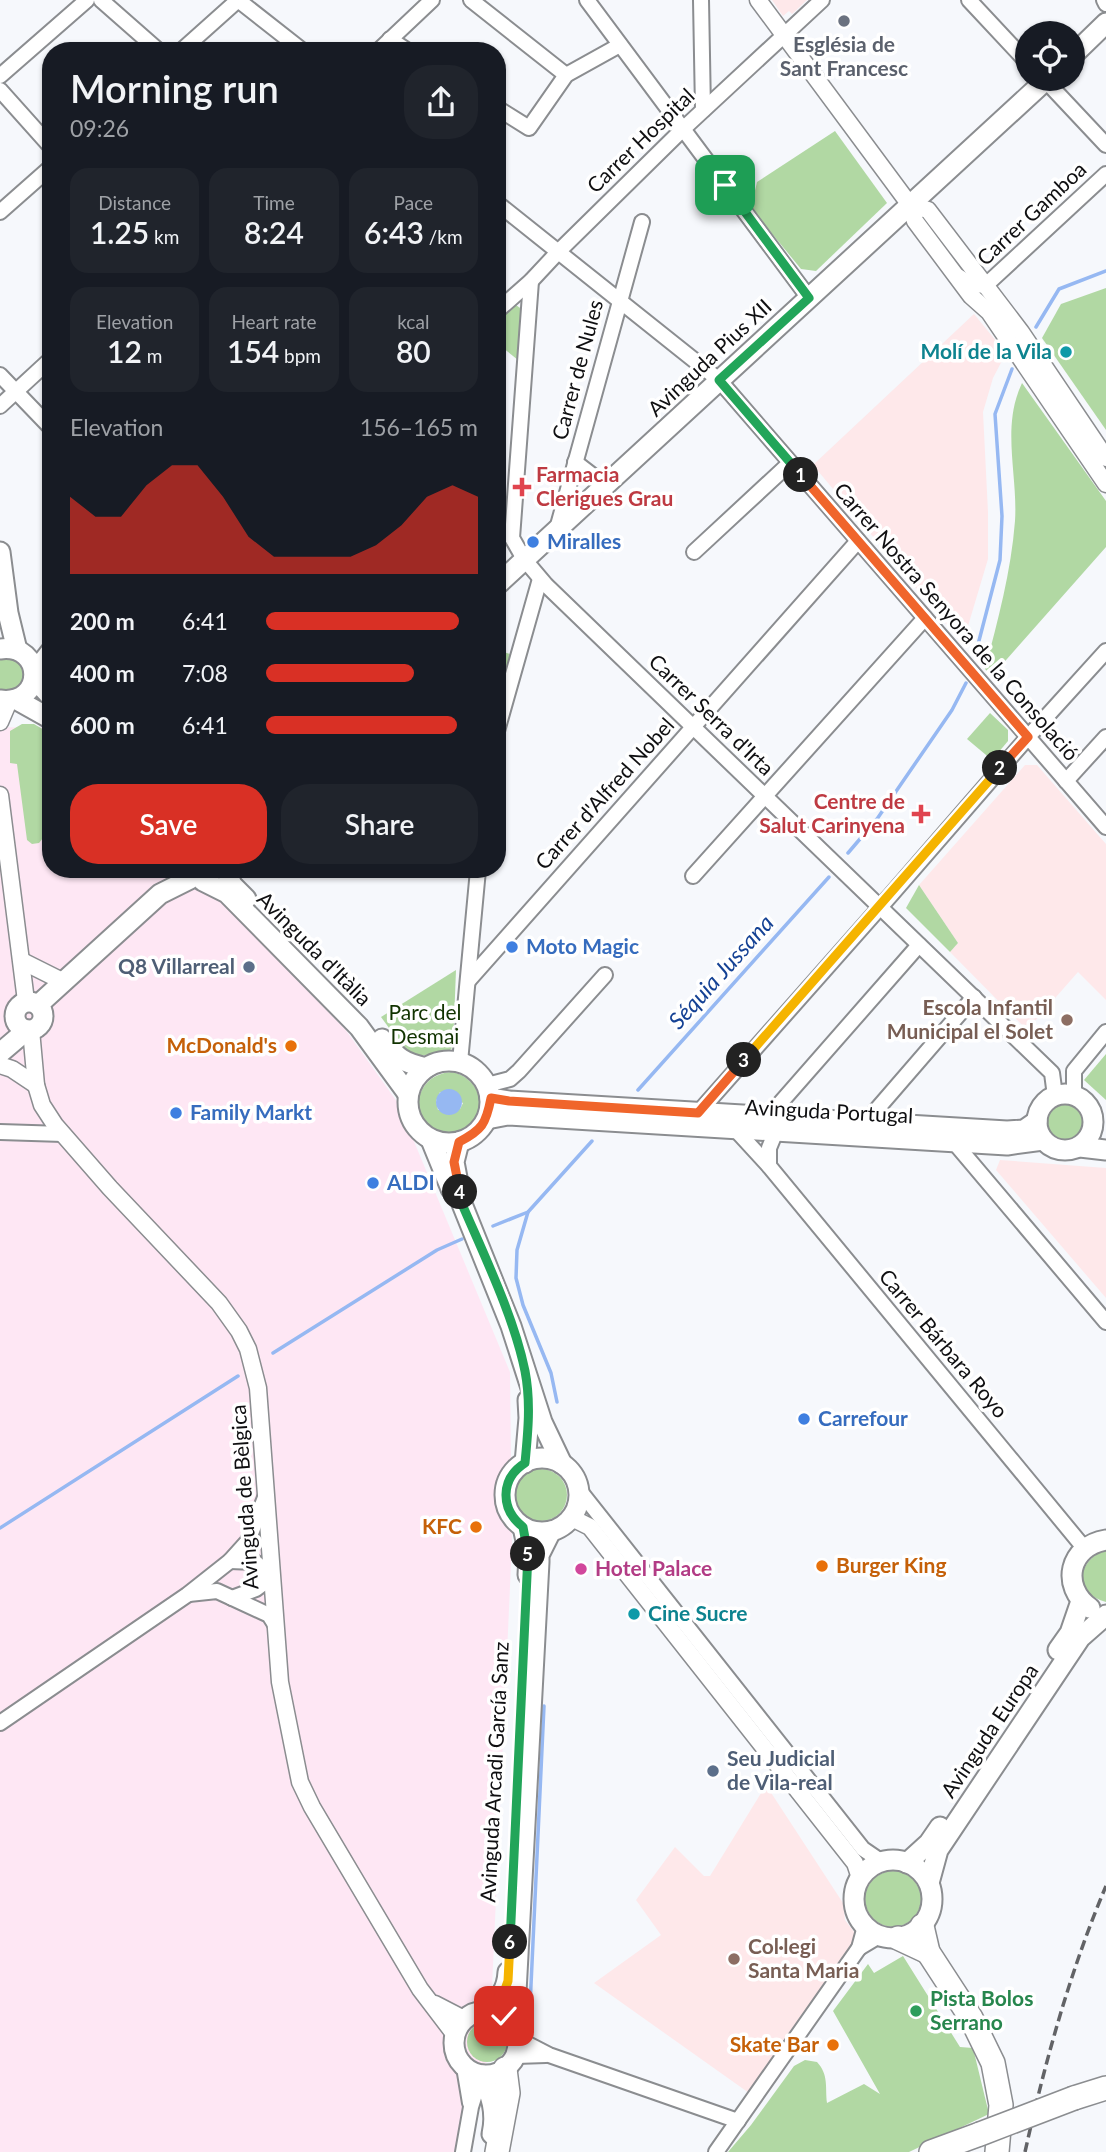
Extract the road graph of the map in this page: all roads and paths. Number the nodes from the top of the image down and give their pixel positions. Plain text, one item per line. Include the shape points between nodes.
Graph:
1 (87, 0) edge
2 (101, 0) edge
3 (238, 0) edge
4 (432, 0) edge
5 (471, 0) edge
6 (587, 0) edge
7 (701, 0) edge
8 (758, 0) edge
9 (822, 0) edge
10 (969, 0) edge
11 (1106, 23) edge
12 (784, 36) junction
13 (390, 39) junction
14 (149, 42) edge
15 (191, 42) edge
16 (292, 42) edge
17 (387, 42) edge
18 (394, 42) edge
19 (1085, 43) edge
20 (620, 45) junction
21 (1015, 49) edge
22 (566, 75) junction
23 (0, 76) edge
24 (0, 90) edge
25 (1032, 91) edge
26 (1056, 91) edge
27 (703, 110) junction
28 (506, 114) edge
29 (683, 129) junction
30 (42, 137) edge
31 (1106, 145) edge
32 (1106, 174) edge
33 (42, 175) edge
34 (910, 205) junction
35 (506, 210) edge
36 (0, 212) edge
37 (642, 222) dead end
38 (559, 251) junction
39 (957, 276) junction
40 (531, 281) junction
41 (986, 285) junction
42 (809, 298) junction
43 (619, 299) junction
44 (506, 303) edge
45 (42, 367) edge
46 (0, 375) edge
47 (719, 380) junction
48 (16, 391) junction
49 (0, 406) edge
50 (42, 418) edge
51 (1106, 458) edge
52 (575, 462) junction
53 (790, 463) junction
54 (1106, 484) edge
55 (605, 485) junction
56 (557, 529) junction
57 (858, 541) junction
58 (0, 552) edge
59 (694, 552) dead end
60 (524, 559) junction
61 (506, 576) edge
62 (540, 579) junction
63 (925, 618) junction
64 (9, 650) edge
65 (1106, 651) edge
66 (42, 661) edge
67 (34, 673) junction
68 (42, 684) edge
69 (506, 699) edge
70 (9, 700) edge
71 (42, 715) edge
72 (0, 722) edge
73 (693, 726) junction
74 (1028, 737) junction
75 (1106, 737) edge
76 (1066, 781) junction
77 (0, 795) edge
78 (765, 796) junction
79 (1106, 827) edge
80 (693, 876) dead end
81 (182, 878) edge
82 (193, 878) edge
83 (229, 878) edge
84 (476, 878) edge
85 (880, 907) junction
86 (919, 945) junction
87 (22, 961) junction
88 (605, 975) dead end
89 (62, 981) junction
90 (468, 981) junction
91 (974, 997) junction
92 (27, 1017) junction
93 (1106, 1032) edge
94 (0, 1036) edge
95 (0, 1052) edge
96 (460, 1062) junction
97 (0, 1065) edge
98 (426, 1068) junction
99 (1074, 1072) junction
100 (1052, 1073) junction
101 (36, 1085) junction
102 (489, 1092) junction
103 (408, 1094) junction
104 (1064, 1095) junction
105 (698, 1113) junction
106 (487, 1119) junction
107 (1037, 1121) junction
108 (865, 1122) junction
109 (772, 1124) junction
110 (735, 1129) junction
111 (1100, 1130) edge
112 (0, 1132) edge
113 (62, 1134) junction
114 (431, 1140) junction
115 (1043, 1140) junction
116 (459, 1142) junction
117 (953, 1142) junction
118 (984, 1143) junction
119 (1080, 1147) junction
120 (1106, 1150) edge
121 (769, 1166) junction
122 (976, 1169) junction
123 (462, 1204) junction
124 (1106, 1322) edge
125 (525, 1371) junction
126 (525, 1463) junction
127 (562, 1464) junction
128 (579, 1491) junction
129 (266, 1495) junction
130 (572, 1518) junction
131 (523, 1527) junction
132 (551, 1531) junction
133 (1106, 1540) edge
134 (1084, 1549) junction
135 (230, 1561) junction
136 (272, 1577) junction
137 (187, 1595) junction
138 (232, 1598) junction
139 (1081, 1601) junction
140 (1106, 1614) edge
141 (276, 1626) junction
142 (0, 1723) edge
143 (882, 1862) junction
144 (908, 1863) junction
145 (860, 1878) junction
146 (929, 1883) junction
147 (922, 1926) junction
148 (880, 1933) junction
149 (928, 1952) junction
150 (485, 2011) junction
151 (459, 2027) junction
152 (514, 2049) junction
153 (475, 2072) junction
154 (1106, 2088) edge
155 (737, 2120) junction
156 (980, 2134) junction
157 (463, 2152) edge
158 (488, 2152) edge
159 (497, 2152) edge
160 (716, 2152) edge
161 (930, 2152) edge
162 (945, 2152) edge
163 (997, 2152) edge

1 - 23 street
2 - 14 street
3 - 15 street
3 - 16 street
4 - 13 street
5 - 22 street
6 - 20 street
7 - 27 street
8 - 12 street
9 - 12 street, Carrer Hospital
10 - 21 street
11 - 19 main road
12 - 27 street, Carrer Hospital
12 - 34 street
13 - 17 street
13 - 18 street
20 - 22 street
20 - 29 street
22 - 28 street via 529,128
24 - 30 street
25 - 34 main road, Avinguda Pius XII
26 - 31 street
27 - 29 street, Carrer Hospital
29 - 38 street, Carrer Hospital
29 - 42 street
32 - 41 street, Carrer Gamboa
33 - 36 street
34 - 39 street via 915,221
34 - 41 street via 928,210
34 - 42 main road, Avinguda Pius XII
35 - 38 street, Carrer Nostra Senyora de la Consolació
37 - 43 street, Carrer de Nules
38 - 40 street, Carrer Hospital
38 - 43 street, Carrer Nostra Senyora de la Consolació
39 - 41 street via 974,286
39 - 54 street via 1013,345
40 - 44 street, Carrer Hospital
40 - 60 street, Carrer Serra d'Irta via 512,538
41 - 51 street
42 - 47 main road, Avinguda Pius XII
43 - 47 street, Carrer Nostra Senyora de la Consolació
43 - 52 street, Carrer de Nules
45 - 48 street
46 - 48 street
47 - 53 street, Carrer Nostra Senyora de la Consolació
47 - 55 main road, Avinguda Pius XII
48 - 49 street
48 - 50 street
52 - 55 street
52 - 56 street, Carrer de Nules
53 - 57 street, Carrer Nostra Senyora de la Consolació
53 - 59 street
55 - 56 main road, Avinguda Pius XII
56 - 60 main road, Avinguda Pius XII
57 - 63 street, Carrer Nostra Senyora de la Consolació
57 - 73 street, Carrer d'Alfred Nobel
58 - 64 main road
60 - 61 main road, Avinguda Pius XII
60 - 62 street, Carrer Serra d'Irta
62 - 69 street
62 - 73 street, Carrer Serra d'Irta
63 - 74 street, Carrer Nostra Senyora de la Consolació
63 - 78 street
64 - 67 main road via 25,654
65 - 74 street
66 - 67 street
67 - 68 main road
67 - 70 main road via 29,691
70 - 71 main road
70 - 72 street
73 - 78 street, Carrer Serra d'Irta
73 - 90 street, Carrer d'Alfred Nobel
74 - 76 street, Carrer Nostra Senyora de la Consolació
74 - 85 street
75 - 76 street
76 - 79 street, Carrer Nostra Senyora de la Consolació
77 - 87 street, Avinguda de Bèlgica
78 - 80 street
78 - 85 street, Carrer Serra d'Irta
81 - 89 main road
82 - 103 main road, Avinguda d'Itàlia via 227,893 359,1027
83 - 98 main road, Avinguda d'Itàlia via 395,1055
84 - 90 street
85 - 86 street, Carrer Serra d'Irta
85 - 105 street
86 - 91 street, Carrer Serra d'Irta
86 - 109 street
87 - 89 street
87 - 92 street, Avinguda de Bèlgica
88 - 102 street via 519,1071
89 - 92 main road
90 - 96 street
91 - 100 street, Carrer Serra d'Irta
91 - 108 street
92 - 94 main road
92 - 95 main road
92 - 101 street, Avinguda de Bèlgica
93 - 99 street
96 - 98 main road via 442,1061
96 - 102 main road via 476,1071
97 - 101 street
98 - 103 main road via 414,1079
99 - 100 street
99 - 104 street
100 - 104 street
101 - 113 street, Avinguda de Bèlgica via 42,1105
102 - 105 main road, Avinguda Portugal via 509,1101
102 - 106 main road
103 - 114 main road via 409,1112 417,1128
104 - 107 main road via 1042,1105
104 - 111 main road via 1087,1104
105 - 109 main road, Avinguda Portugal
106 - 110 main road, Avinguda Portugal via 508,1115
106 - 116 main road via 476,1134
107 - 108 main road, Avinguda Portugal via 1024,1130 1007,1131
107 - 115 main road
108 - 109 main road, Avinguda Portugal
109 - 110 main road, Avinguda Portugal
109 - 117 main road, Avinguda Portugal
109 - 121 street
110 - 121 street, Carrer Bárbara Royo
111 - 119 main road
112 - 113 street
113 - 129 street, Avinguda de Bèlgica via 219,1303 239,1331 251,1356 257,1388
114 - 116 main road
114 - 123 main road via 453,1194
115 - 118 main road, Avinguda Portugal
115 - 119 main road via 1064,1151
116 - 123 main road via 454,1162
117 - 118 main road, Avinguda Portugal
117 - 122 street
118 - 122 street
119 - 120 main road
121 - 134 street, Carrer Bárbara Royo
122 - 124 street
123 - 125 main road
125 - 126 main road via 529,1418
125 - 127 main road via 541,1422
126 - 127 main road via 543,1458
126 - 131 main road via 513,1472 505,1494 508,1509
127 - 128 main road via 570,1470
128 - 130 main road
128 - 143 street via 857,1842
129 - 135 street via 248,1541
129 - 136 street, Avinguda de Bèlgica
130 - 132 main road
130 - 145 street via 590,1527 855,1863
131 - 132 main road
131 - 150 main road, Avinguda Arcadi García Sanz via 529,1555 508,1981 502,1998
132 - 152 main road, Avinguda Arcadi García Sanz via 539,1555
133 - 134 main road
134 - 139 main road via 1077,1557 1072,1580
135 - 136 street via 255,1562
135 - 137 street
136 - 138 street via 256,1590
136 - 141 street, Avinguda de Bèlgica
137 - 138 street via 217,1591
137 - 142 street
138 - 141 street via 269,1615
139 - 140 main road
139 - 144 main road, Avinguda Europa via 1070,1633 929,1843
140 - 146 main road, Avinguda Europa via 1080,1638 938,1850
141 - 151 street, Avinguda de Bèlgica via 280,1682 300,1782 413,1978 429,2001
143 - 144 main road
143 - 145 main road
144 - 146 main road
145 - 148 main road via 855,1890 857,1915
146 - 147 main road via 932,1905
147 - 148 main road via 907,1936
147 - 149 highway
148 - 149 highway
148 - 155 street via 859,1948
149 - 163 highway via 971,2018 993,2063 1001,2105
150 - 151 main road
150 - 152 main road via 512,2023
151 - 153 main road via 455,2052
152 - 153 main road via 498,2073
152 - 155 street via 549,2055
152 - 159 highway
153 - 157 street
153 - 158 main road via 492,2099 495,2121
154 - 156 highway, bridge
155 - 160 street
156 - 161 highway
156 - 162 highway

